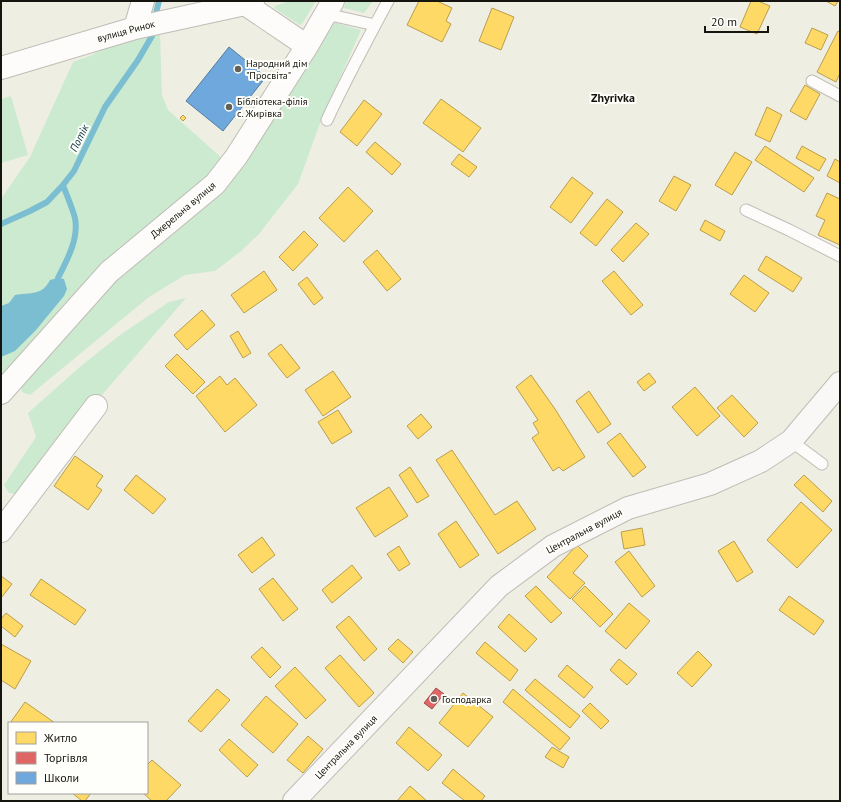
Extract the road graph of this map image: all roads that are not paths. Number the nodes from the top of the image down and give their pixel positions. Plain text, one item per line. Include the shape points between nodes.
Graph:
1 (143, 1) edge
2 (388, 1) edge
3 (249, 2) edge
4 (329, 8) edge
5 (375, 25) junction
6 (135, 28) junction
7 (307, 46) junction
8 (1, 68) edge
9 (812, 81) dead end
10 (840, 96) edge
11 (327, 120) dead end
12 (746, 210) dead end
13 (840, 256) edge
14 (840, 383) edge
15 (1, 393) edge
16 (96, 406) dead end
17 (791, 441) junction
18 (822, 464) dead end
19 (1, 531) edge
20 (294, 801) edge

1 - 6 street
2 - 5 lane
3 - 6 street, вулиця Ринок
3 - 7 street
4 - 5 lane
4 - 7 street, Джерельна вулиця
5 - 11 lane
6 - 8 street, вулиця Ринок
7 - 15 street, Джерельна вулиця via 232,164 215,184 108,272
9 - 10 lane
12 - 13 lane
14 - 17 street, Центральна вулиця
16 - 19 street
17 - 18 lane
17 - 20 street, Центральна вулиця via 761,461 710,484 628,508 553,546 499,586

